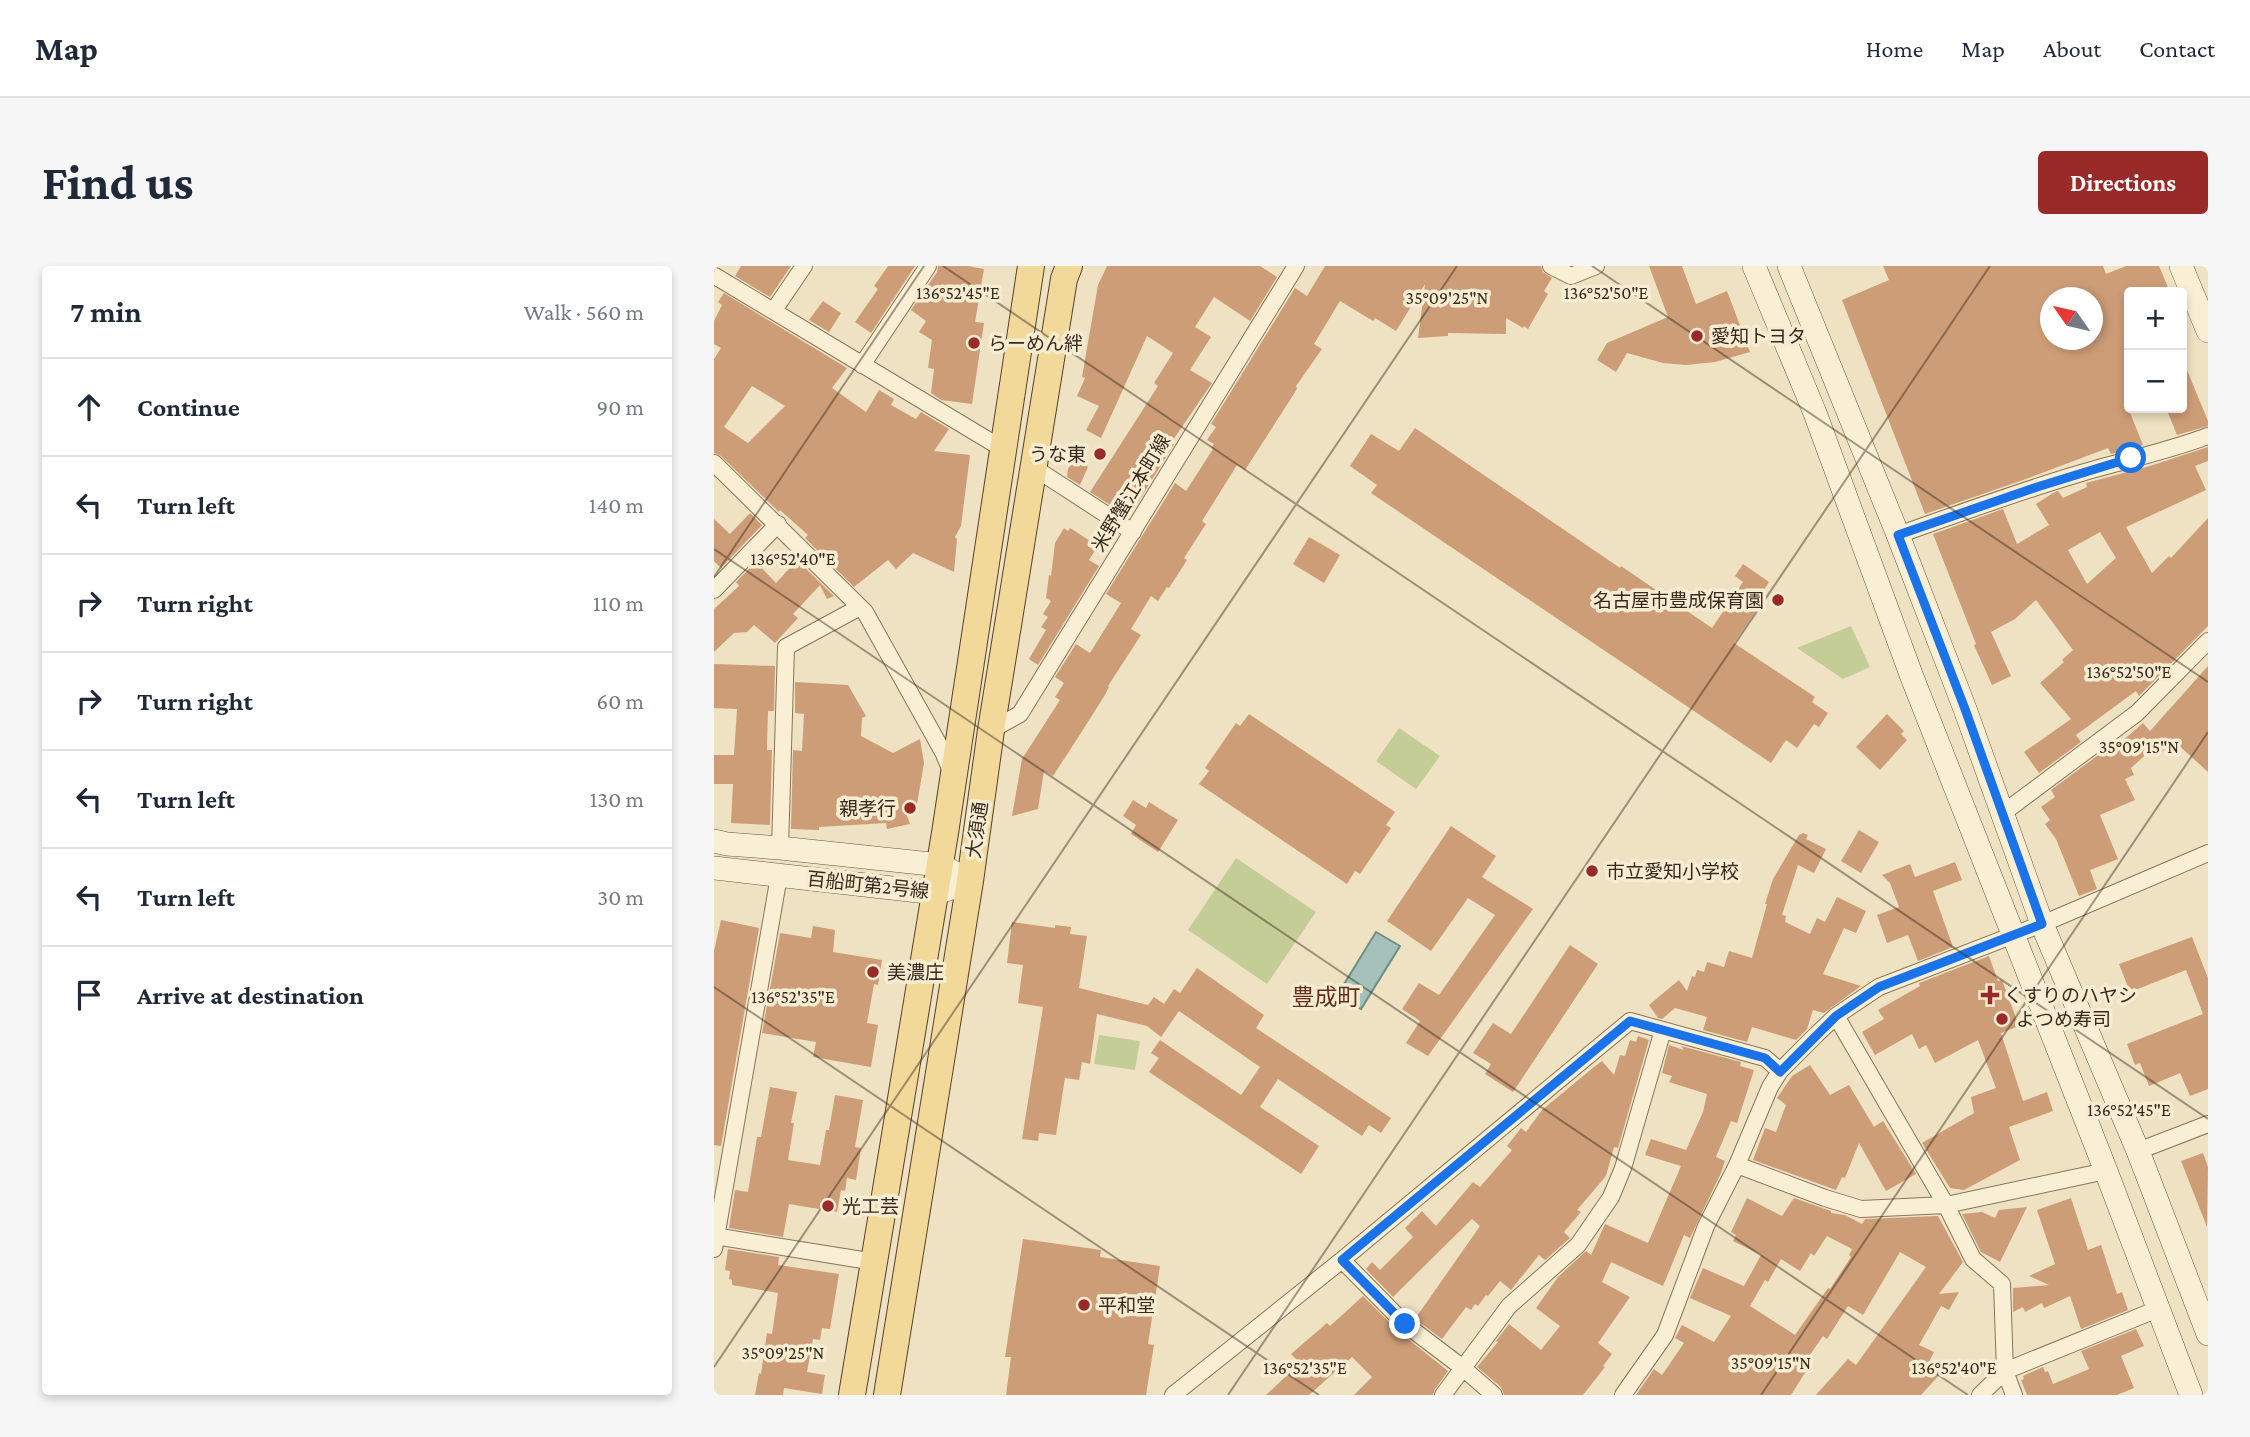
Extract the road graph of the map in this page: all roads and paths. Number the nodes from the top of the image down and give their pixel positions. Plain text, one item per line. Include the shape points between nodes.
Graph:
1 (804, 266) edge
2 (928, 266) edge
3 (1031, 266) edge
4 (1069, 266) edge
5 (1551, 266) edge
6 (1596, 266) edge
7 (1754, 266) edge
8 (1789, 266) edge
9 (2181, 266) edge
10 (1289, 270) edge
11 (715, 275) edge
12 (774, 310) junction
13 (2208, 331) edge
14 (862, 365) junction
15 (2208, 436) edge
16 (1003, 449) junction
17 (714, 463) edge
18 (1033, 467) junction
19 (778, 524) junction
20 (1133, 532) junction
21 (1898, 535) junction
22 (715, 587) edge
23 (860, 607) junction
24 (2208, 641) edge
25 (990, 730) junction
26 (954, 780) junction
27 (2003, 813) junction
28 (718, 839) edge
29 (780, 848) junction
30 (2208, 853) edge
31 (940, 865) junction
32 (716, 869) edge
33 (779, 876) junction
34 (970, 881) junction
35 (936, 893) junction
36 (2042, 924) junction
37 (2012, 935) junction
38 (1836, 1016) junction
39 (1663, 1030) junction
40 (1780, 1072) junction
41 (2208, 1124) edge
42 (2138, 1151) junction
43 (1737, 1165) junction
44 (2106, 1171) junction
45 (1946, 1205) junction
46 (715, 1240) edge
47 (1342, 1260) junction
48 (875, 1262) junction
49 (2158, 1309) junction
50 (2208, 1334) edge
51 (1463, 1368) junction
52 (2005, 1371) junction
53 (852, 1395) edge
54 (887, 1395) edge
55 (1173, 1395) edge
56 (1443, 1395) edge
57 (1494, 1395) edge
58 (1623, 1395) edge
59 (1980, 1395) edge
60 (2014, 1395) edge
61 (2190, 1395) edge

1 - 12 street
2 - 14 street
3 - 16 main road, 大須通
4 - 18 main road, 大須通
5 - 6 street via 1571,276
7 - 37 street via 1815,413
8 - 21 street
9 - 13 street
10 - 20 street, 米野蟹江本町線
11 - 12 street
12 - 14 street
14 - 16 street
15 - 21 street
16 - 26 main road, 大須通
17 - 19 street
18 - 20 street
18 - 25 main road, 大須通
19 - 22 street
19 - 23 street
20 - 25 street, 米野蟹江本町線 via 1020,714
21 - 27 street
23 - 26 street via 943,752
23 - 29 street via 786,647
24 - 27 street via 2137,713
25 - 34 main road, 大須通
26 - 31 main road, 大須通
27 - 36 street
28 - 29 street, 百船町第2号線
29 - 31 street, 百船町第2号線
30 - 36 street
31 - 34 street, 百船町第2号線
31 - 35 main road, 大須通
32 - 33 street, 百船町第2号線
33 - 35 street, 百船町第2号線
33 - 46 street
34 - 35 street, 百船町第2号線
34 - 54 main road, 大須通
35 - 48 main road, 大須通
36 - 37 street
36 - 42 street
37 - 38 street via 1879,987
37 - 44 street
38 - 40 street
38 - 45 street
39 - 40 street via 1765,1058
39 - 47 street via 1630,1021
39 - 51 street via 1611,1197 1578,1245 1509,1306
40 - 43 street
41 - 42 street
42 - 50 street
43 - 45 street via 1861,1209
43 - 58 street via 1706,1226 1665,1335
44 - 45 street
44 - 49 street
45 - 52 street via 1973,1259 2002,1284
46 - 48 street
47 - 51 street via 1405,1324
47 - 55 street
48 - 53 main road, 大須通
49 - 52 street
49 - 61 street
51 - 56 street
51 - 57 street
52 - 59 street
52 - 60 street

